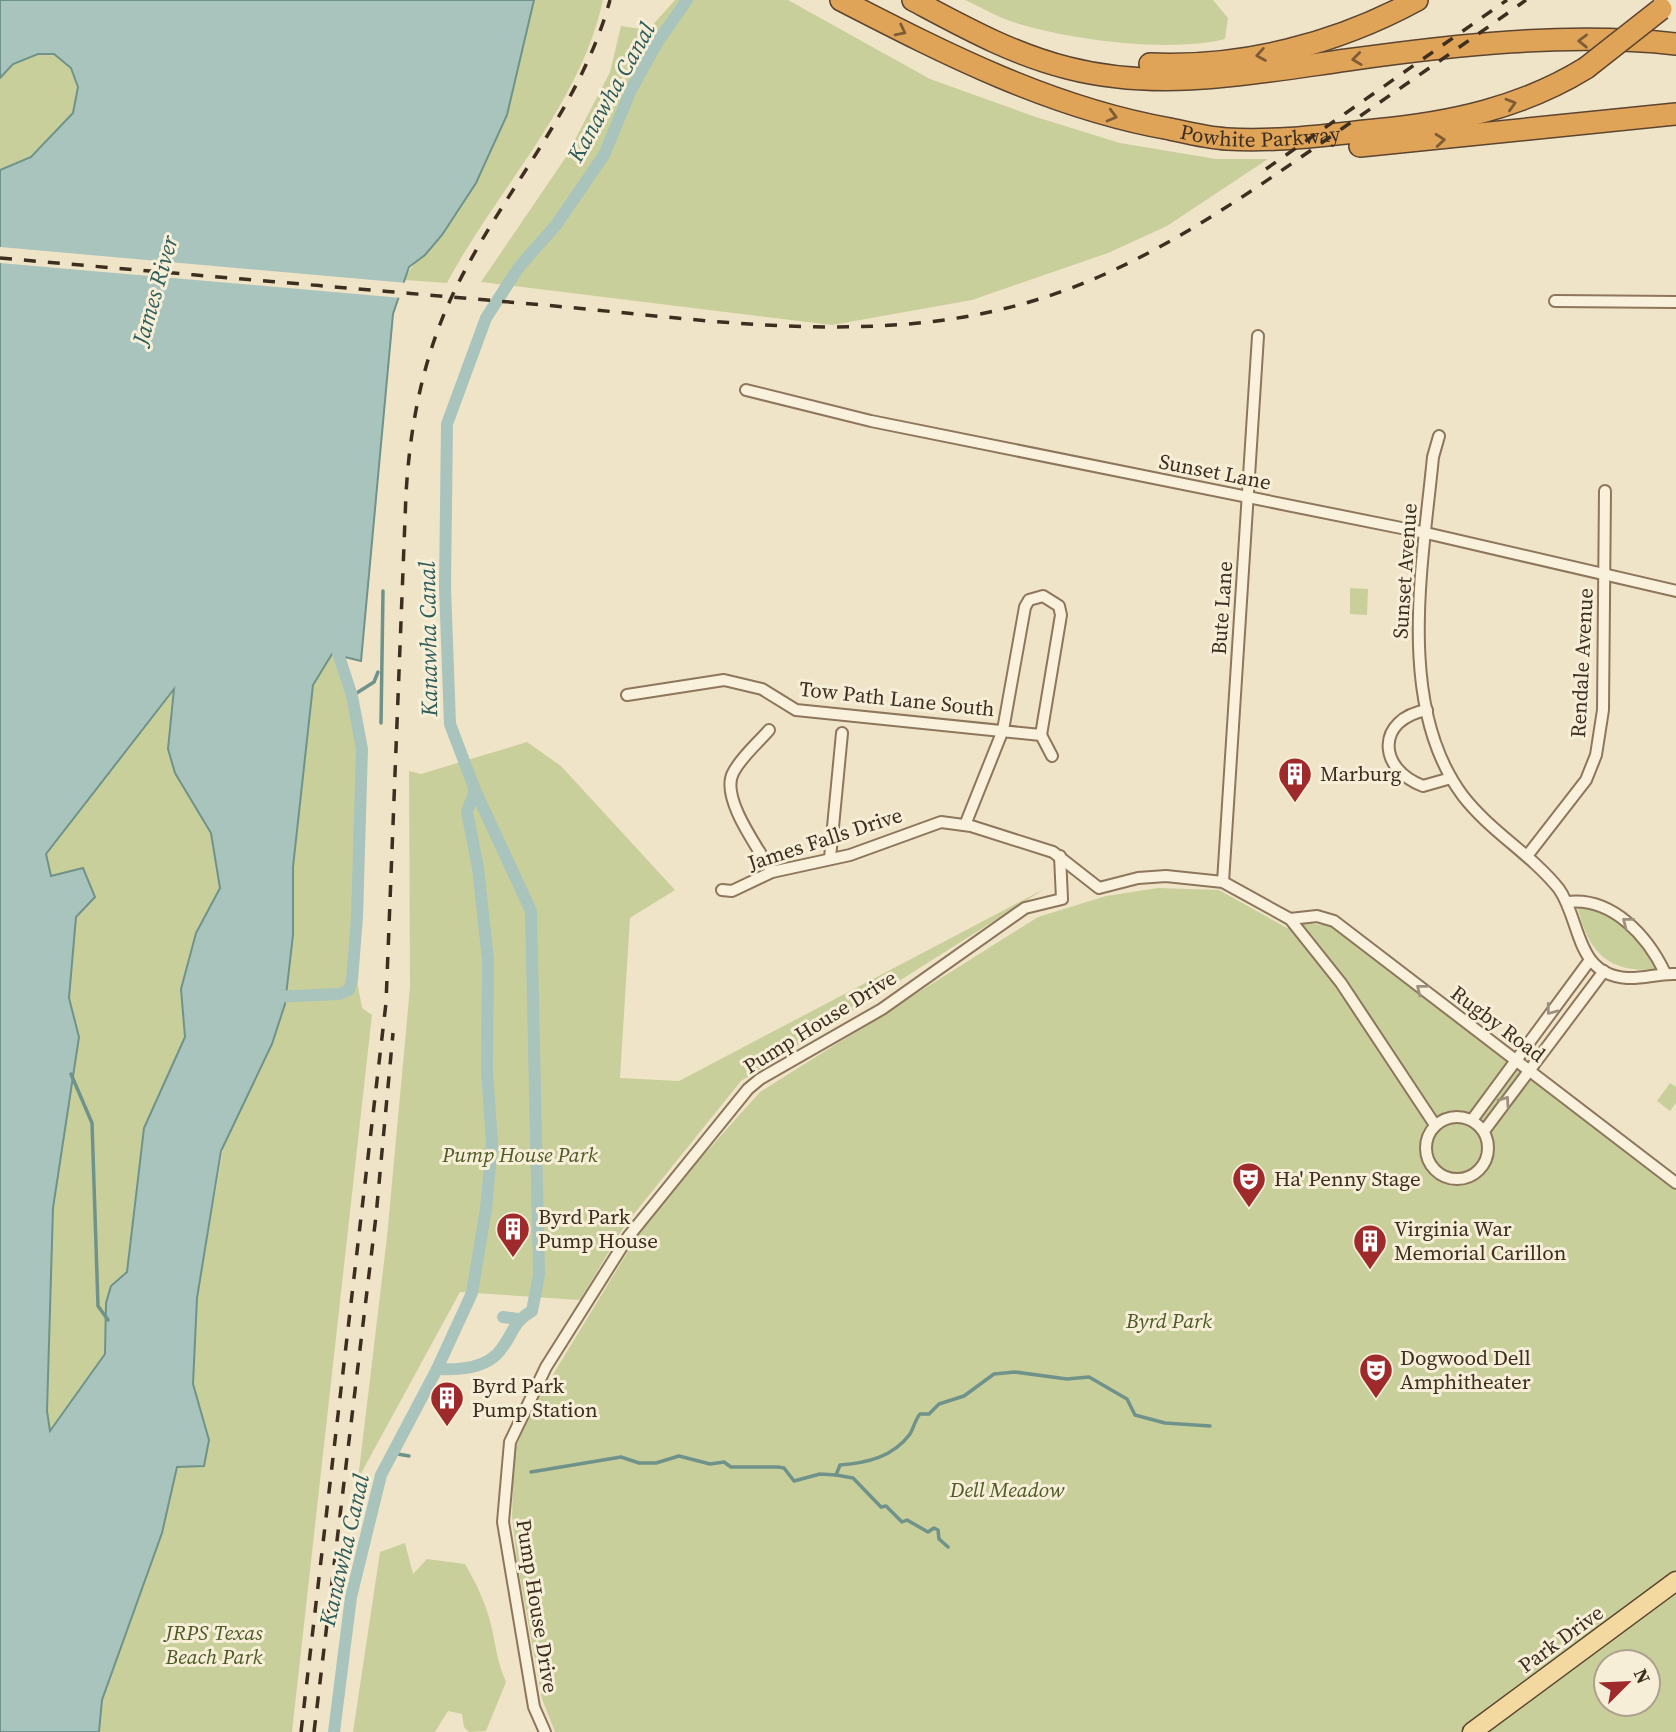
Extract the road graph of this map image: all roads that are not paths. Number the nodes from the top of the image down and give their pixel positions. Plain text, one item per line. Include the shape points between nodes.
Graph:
1 (841, 0) edge
2 (913, 0) edge
3 (1417, 0) edge
4 (1666, 5) edge
5 (1676, 44) edge
6 (1676, 114) edge
7 (1226, 139) junction
8 (1555, 301) dead end
9 (1676, 302) edge
10 (1258, 336) dead end
11 (746, 390) dead end
12 (1439, 436) dead end
13 (1605, 491) dead end
14 (1249, 499) junction
15 (1426, 533) junction
16 (1606, 576) junction
17 (1676, 591) edge
18 (626, 695) dead end
19 (1427, 710) junction
20 (769, 730) dead end
21 (1003, 730) junction
22 (842, 733) dead end
23 (1041, 735) junction
24 (1052, 756) dead end
25 (1451, 778) junction
26 (965, 825) junction
27 (1060, 856) junction
28 (1527, 856) junction
29 (830, 858) junction
30 (772, 872) junction
31 (1223, 882) junction
32 (722, 890) dead end
33 (1568, 902) junction
34 (1290, 919) junction
35 (1590, 960) junction
36 (1604, 971) junction
37 (1671, 973) edge
38 (1513, 1061) junction
39 (1527, 1071) junction
40 (1472, 1120) junction
41 (1435, 1125) junction
42 (1484, 1131) junction
43 (1676, 1184) edge
44 (1676, 1581) edge
45 (545, 1732) edge
46 (1472, 1732) edge

1 -> 7 highway, Powhite Parkway via 957,60 1030,91 1145,125
3 -> 2 highway via 1323,41 1249,57 1171,65 1072,55
5 -> 2 highway via 1509,43 1263,74 1167,79 1070,69 1031,57 996,45
7 -> 4 highway, Powhite Parkway, bridge via 1299,138 1468,117 1554,88
7 -> 6 highway via 1321,150
8 - 9 street
10 - 14 street, Bute Lane
11 - 14 street, Sunset Lane via 871,421
12 - 15 street, Sunset Avenue
13 - 16 street, Rendale Avenue
14 - 15 street, Sunset Lane
14 - 31 street, Bute Lane
15 - 16 street, Sunset Lane
15 - 19 street, Sunset Avenue via 1419,638
16 - 17 street, Sunset Lane
16 - 28 street, Rendale Avenue via 1603,710 1597,755 1586,780
18 - 21 street, Tow Path Lane South via 724,680 762,689 796,710
19 - 25 street, Sunset Avenue
19 - 25 street via 1404,718 1389,737 1394,767 1423,786
20 - 30 street via 734,771 730,785 734,804
21 - 23 street, Tow Path Lane South
21 - 23 street via 1025,607 1029,600 1044,596 1059,606 1061,615
21 - 26 street
22 - 29 street
23 - 24 street
25 - 28 street, Sunset Avenue via 1479,814
26 - 27 street, James Falls Drive
26 - 29 street, James Falls Drive via 927,825 869,849
27 - 31 street, James Falls Drive via 1099,888 1166,876
27 - 45 street, Pump House Drive via 1062,899 1025,908 882,1009 748,1089 628,1237 546,1367 516,1425 505,1466 503,1522 534,1707
28 - 33 street, Sunset Avenue
29 - 30 street, James Falls Drive
30 - 32 street, James Falls Drive via 732,891
31 - 34 street
33 - 35 street, Sunset Avenue via 1578,939
37 -> 33 street, Sunset Avenue via 1644,937 1617,915 1594,904
38 -> 34 street, Rugby Road via 1334,921 1317,916
34 - 41 street via 1364,1016
35 - 36 street, Sunset Avenue
35 -> 38 street
36 - 37 street, Sunset Avenue via 1629,978
36 - 39 street
38 - 39 street, Rugby Road
38 - 40 street
42 -> 39 street
39 - 43 street, Rugby Road
40 - 41 street via 1456,1116
40 - 42 street
41 - 42 street via 1426,1152 1434,1169 1450,1179 1469,1177 1483,1165 1488,1147
44 - 46 main road, Park Drive

